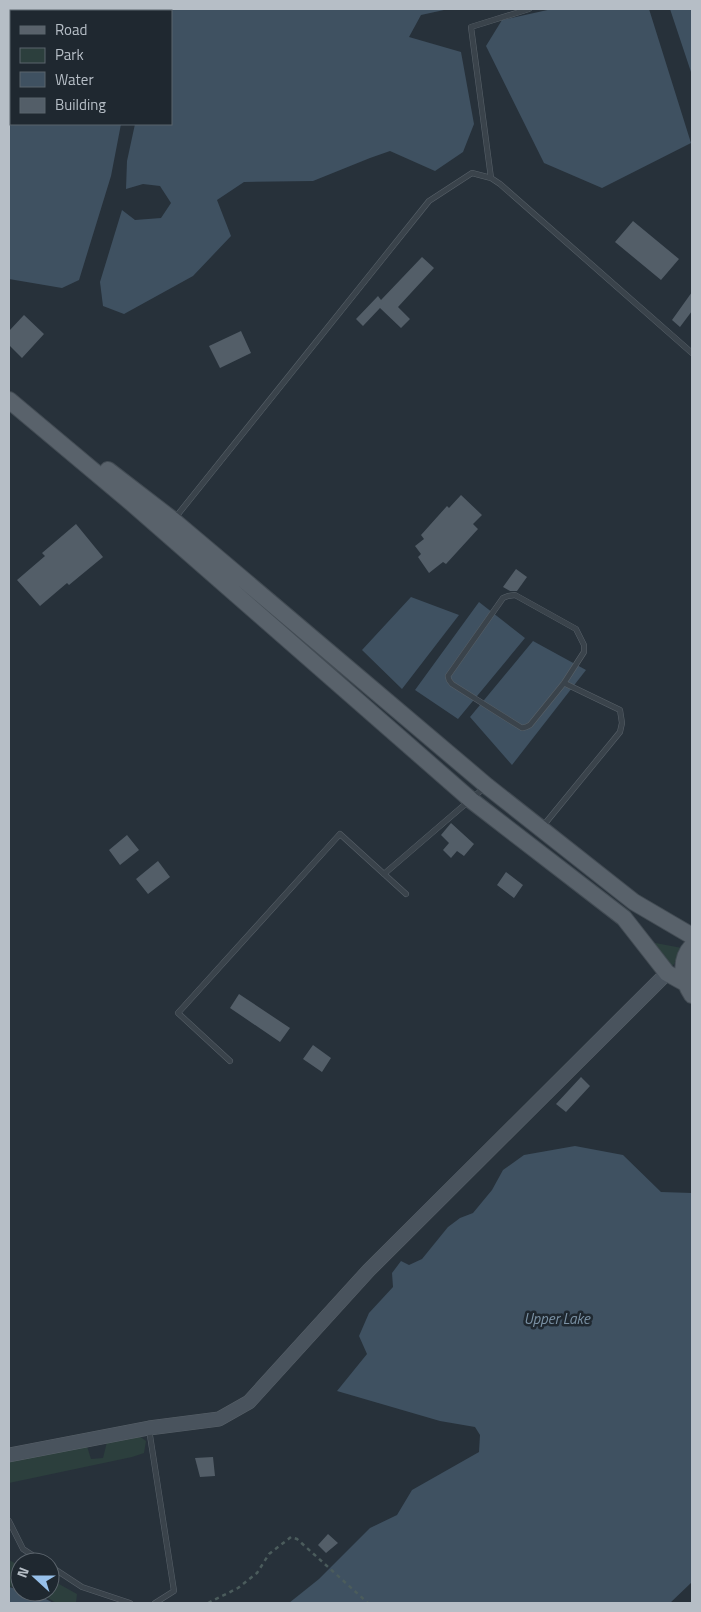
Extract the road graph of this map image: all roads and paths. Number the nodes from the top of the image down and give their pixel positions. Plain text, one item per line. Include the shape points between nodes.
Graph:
1 (530, 9) edge
2 (491, 178) junction
3 (692, 353) edge
4 (9, 390) edge
5 (9, 400) edge
6 (173, 520) junction
7 (564, 683) junction
8 (486, 786) junction
9 (471, 800) junction
10 (541, 828) junction
11 (384, 874) junction
12 (406, 894) dead end
13 (692, 936) edge
14 (692, 946) edge
15 (667, 973) junction
16 (689, 989) edge
17 (230, 1061) dead end
18 (149, 1428) junction
19 (9, 1455) edge
20 (9, 1521) edge
21 (27, 1552) edge
22 (60, 1573) edge
23 (130, 1603) edge
24 (155, 1603) edge
25 (208, 1603) edge
26 (368, 1603) edge

1 - 2 lane via 471,27
2 - 3 lane
2 - 6 lane via 472,173 429,201
4 - 6 main road
5 - 9 main road
6 - 8 main road
7 - 7 lane via 530,725 522,728 452,684 448,676 503,598 515,595 576,629 584,652
7 - 10 lane via 620,710 622,723 620,732
8 - 9 lane
8 - 10 main road
9 - 11 lane
9 - 15 main road via 624,918
10 - 13 main road via 634,902
11 - 12 lane
11 - 17 lane via 340,834 178,1013
14 - 16 main road via 684,959 683,971
15 - 16 main road
15 - 18 street via 369,1270 249,1402 219,1419
18 - 19 street
18 - 24 lane via 174,1592
20 - 21 lane via 22,1549
22 - 23 lane via 82,1587
25 - 26 path via 238,1588 257,1573 270,1554 291,1537

